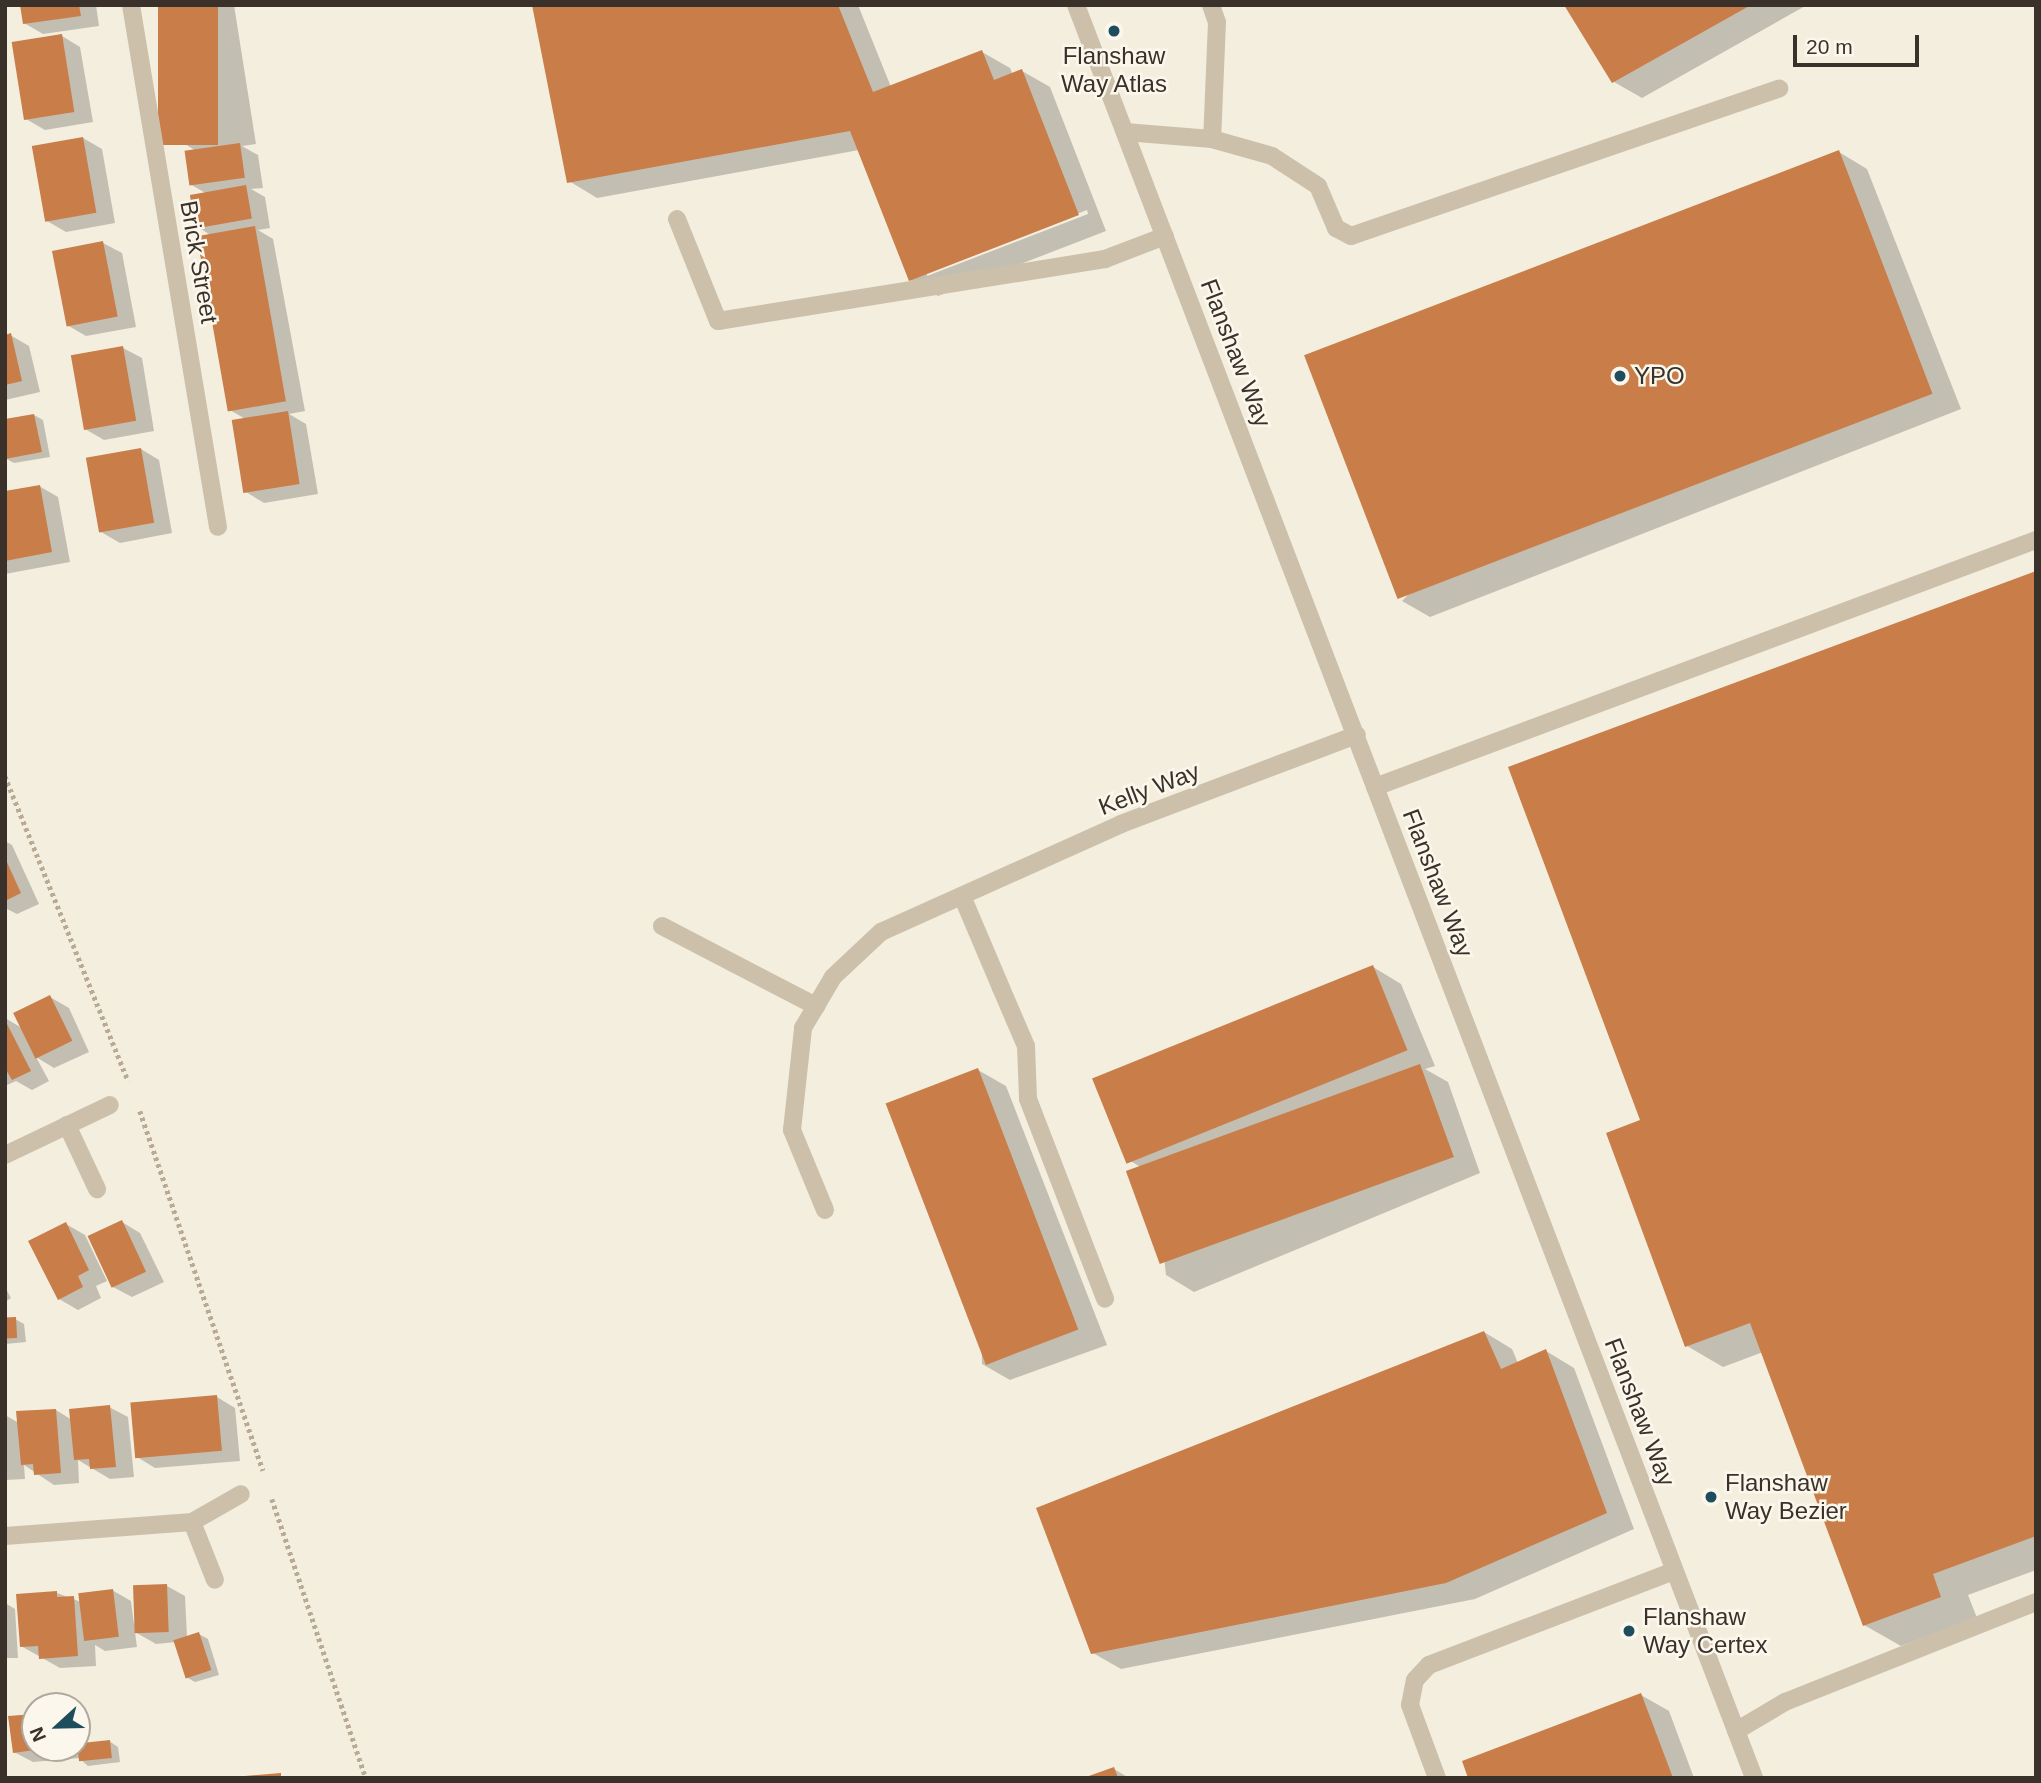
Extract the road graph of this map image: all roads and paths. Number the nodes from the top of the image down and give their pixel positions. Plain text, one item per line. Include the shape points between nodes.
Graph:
1 (131, 5) edge
2 (1076, 5) edge
3 (1211, 5) edge
4 (1779, 89) dead end
5 (1125, 132) junction
6 (1212, 139) junction
7 (677, 219) dead end
8 (1165, 236) junction
9 (218, 527) dead end
10 (2036, 540) edge
11 (1357, 735) junction
12 (5, 776) edge
13 (1376, 787) junction
14 (962, 896) junction
15 (662, 926) dead end
16 (816, 1006) junction
17 (129, 1084) dead end
18 (134, 1097) dead end
19 (110, 1105) dead end
20 (67, 1125) junction
21 (5, 1155) edge
22 (97, 1189) dead end
23 (825, 1210) dead end
24 (1105, 1298) dead end
25 (265, 1476) dead end
26 (269, 1489) dead end
27 (241, 1494) dead end
28 (192, 1522) junction
29 (5, 1536) edge
30 (1674, 1571) junction
31 (215, 1580) dead end
32 (2036, 1602) edge
33 (1736, 1731) junction
34 (366, 1778) edge
35 (1437, 1778) edge
36 (1754, 1778) edge

1 - 9 street, Brick Street
2 - 5 street, Flanshaw Way
3 - 6 street via 1217,22
4 - 6 street via 1351,236 1336,228 1318,186 1272,156
5 - 6 street
5 - 8 street, Flanshaw Way
7 - 8 street via 718,321 1105,259
8 - 11 street, Flanshaw Way
10 - 13 street
11 - 13 street, Flanshaw Way
11 - 14 street, Kelly Way via 1121,824
12 - 17 path
13 - 30 street, Flanshaw Way
14 - 16 street, Kelly Way via 881,932 833,977
14 - 24 street via 1026,1046 1028,1099
15 - 16 street
16 - 23 street, Kelly Way via 803,1028 792,1130
18 - 25 path
19 - 20 street
20 - 21 street
20 - 22 street
26 - 34 path
27 - 28 street
28 - 29 street
28 - 31 street
30 - 33 street, Flanshaw Way
30 - 35 street via 1429,1665 1415,1680 1410,1704
32 - 33 street via 1785,1702
33 - 36 street, Flanshaw Way

